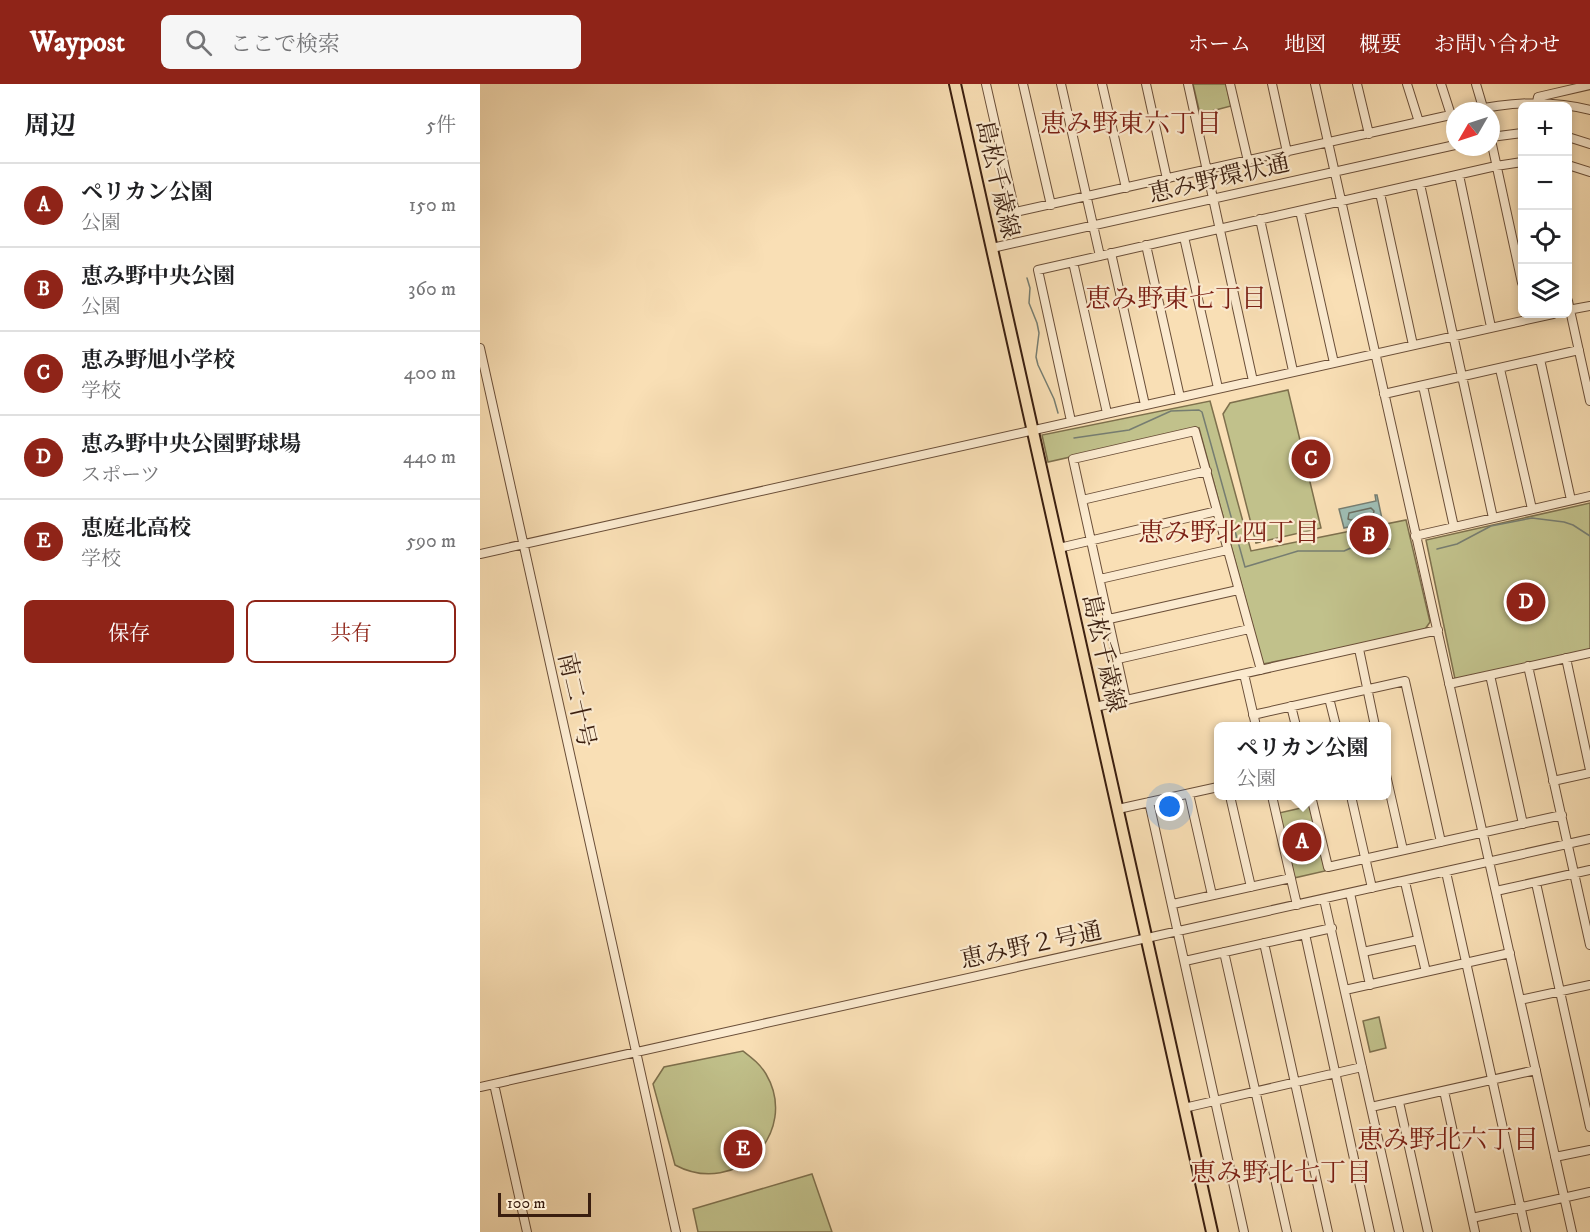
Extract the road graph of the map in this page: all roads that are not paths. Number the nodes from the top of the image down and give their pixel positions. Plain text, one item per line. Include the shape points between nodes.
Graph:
1 (955, 84) edge
2 (986, 84) edge
3 (1023, 84) edge
4 (1061, 84) edge
5 (1102, 84) edge
6 (1146, 84) edge
7 (1188, 84) edge
8 (1230, 84) edge
9 (1272, 84) edge
10 (1315, 84) edge
11 (1357, 84) edge
12 (1407, 84) edge
13 (1441, 84) edge
14 (1476, 84) edge
15 (1590, 84) edge
16 (1579, 86) edge
17 (1448, 102) edge
18 (1482, 102) edge
19 (1537, 102) edge
20 (1518, 105) edge
21 (1572, 106) edge
22 (1500, 107) edge
23 (1590, 110) edge
24 (1446, 116) edge
25 (1419, 122) junction
26 (1368, 134) junction
27 (1518, 134) edge
28 (1500, 137) edge
29 (1572, 138) edge
30 (1328, 143) junction
31 (1590, 144) edge
32 (1446, 147) edge
33 (1287, 152) junction
34 (1494, 156) edge
35 (1248, 161) junction
36 (1518, 163) edge
37 (1496, 166) junction
38 (1572, 166) edge
39 (1207, 170) junction
40 (1335, 172) junction
41 (1590, 172) edge
42 (1459, 175) junction
43 (1167, 178) junction
44 (1420, 184) junction
45 (1126, 188) junction
46 (1380, 193) junction
47 (1086, 197) junction
48 (1213, 200) junction
49 (1341, 201) junction
50 (1051, 205) junction
51 (1300, 211) junction
52 (1260, 219) junction
53 (1093, 226) junction
54 (1220, 229) junction
55 (1184, 237) junction
56 (1146, 245) junction
57 (992, 248) junction
58 (1111, 253) junction
59 (1100, 256) junction
60 (1073, 262) junction
61 (1518, 265) edge
62 (1590, 306) edge
63 (1572, 307) edge
64 (1523, 318) edge
65 (1571, 318) edge
66 (1491, 327) junction
67 (1452, 337) junction
68 (1413, 345) junction
69 (480, 348) edge
70 (1579, 350) junction
71 (1375, 354) junction
72 (1540, 359) junction
73 (1334, 363) junction
74 (1500, 369) junction
75 (1293, 371) junction
76 (1462, 377) junction
77 (1253, 381) junction
78 (1423, 386) junction
79 (1218, 388) junction
80 (1384, 394) junction
81 (1180, 397) junction
82 (1590, 401) edge
83 (1145, 405) junction
84 (1107, 413) junction
85 (1071, 421) junction
86 (1034, 429) junction
87 (1207, 471) junction
88 (1590, 496) edge
89 (1082, 500) junction
90 (1571, 500) junction
91 (1532, 509) junction
92 (1217, 511) junction
93 (1493, 518) junction
94 (1454, 527) junction
95 (1415, 536) junction
96 (1091, 540) junction
97 (523, 545) junction
98 (1059, 548) junction
99 (1227, 550) junction
100 (480, 554) edge
101 (1100, 579) junction
102 (1238, 590) junction
103 (1109, 619) junction
104 (1249, 629) junction
105 (1438, 630) junction
106 (1359, 649) junction
107 (1590, 653) edge
108 (1118, 658) junction
109 (1566, 658) junction
110 (1528, 666) junction
111 (1261, 670) junction
112 (1244, 674) junction
113 (1490, 675) junction
114 (1449, 684) junction
115 (1366, 690) junction
116 (1329, 698) junction
117 (1126, 700) junction
118 (1291, 706) junction
119 (1095, 707) junction
120 (1253, 715) junction
121 (1255, 722) edge
122 (1295, 722) edge
123 (1335, 722) edge
124 (1374, 722) edge
125 (1590, 771) edge
126 (1553, 781) junction
127 (1214, 788) edge
128 (1189, 794) junction
129 (1391, 796) edge
130 (1231, 800) edge
131 (1273, 800) edge
132 (1312, 800) edge
133 (1352, 800) edge
134 (1149, 802) junction
135 (1118, 809) junction
136 (1562, 815) junction
137 (1523, 824) junction
138 (1483, 833) junction
139 (1590, 839) edge
140 (1441, 842) junction
141 (1568, 844) junction
142 (1403, 850) junction
143 (1366, 860) junction
144 (1489, 862) junction
145 (1590, 870) edge
146 (1446, 872) junction
147 (1574, 873) junction
148 (1291, 878) junction
149 (1404, 882) junction
150 (1536, 882) junction
151 (1251, 887) junction
152 (1372, 888) junction
153 (1496, 891) junction
154 (1350, 893) junction
155 (1212, 895) junction
156 (1324, 899) junction
157 (1173, 904) junction
158 (1297, 905) junction
159 (1332, 928) junction
160 (1178, 932) junction
161 (1305, 934) junction
162 (1146, 940) junction
163 (1418, 940) junction
164 (1264, 943) junction
165 (1590, 945) edge
166 (1224, 952) junction
167 (1363, 952) junction
168 (1510, 953) junction
169 (1185, 961) junction
170 (1465, 963) junction
171 (1426, 972) junction
172 (1590, 984) edge
173 (1370, 985) junction
174 (1345, 990) junction
175 (1560, 991) junction
176 (1520, 1000) junction
177 (638, 1060) junction
178 (1362, 1067) junction
179 (1536, 1070) junction
180 (1335, 1074) junction
181 (1492, 1081) junction
182 (1296, 1083) junction
183 (480, 1087) edge
184 (495, 1088) junction
185 (1444, 1091) junction
186 (1255, 1092) junction
187 (1215, 1101) junction
188 (1399, 1102) junction
189 (1371, 1107) junction
190 (1184, 1108) junction
191 (1590, 1127) edge
192 (1590, 1150) edge
193 (1555, 1157) junction
194 (1590, 1192) edge
195 (1564, 1197) junction
196 (1520, 1207) junction
197 (1472, 1218) junction
198 (527, 1232) edge
199 (676, 1232) edge
200 (1212, 1232) edge
201 (1244, 1232) edge
202 (1287, 1232) edge
203 (1328, 1232) edge
204 (1370, 1232) edge
205 (1397, 1232) edge
206 (1428, 1232) edge
207 (1475, 1232) edge
208 (1526, 1232) edge
209 (1572, 1232) edge

1 - 57 main road, 島松千歳線
2 - 50 street via 1016,212
3 - 50 street
4 - 47 street
5 - 45 street
6 - 43 street
7 - 39 street
8 - 35 street
9 - 33 street
10 - 30 street
11 - 26 street
12 - 25 street
13 - 17 street
14 - 18 street
15 - 16 street
16 - 19 street via 1538,97
20 - 22 street
21 - 23 street
24 - 25 street
25 - 26 street
26 - 30 street
27 - 28 street
29 - 31 street
30 - 33 street
30 - 40 street
32 - 40 street, 恵み野環状通
33 - 35 street
34 - 37 street
35 - 39 street
36 - 37 street
37 - 42 street
37 - 61 street
38 - 41 street
39 - 43 street
39 - 48 street
40 - 48 street, 恵み野環状通
40 - 49 street
42 - 44 street
42 - 66 street
43 - 45 street
44 - 46 street
44 - 67 street
45 - 47 street
46 - 49 street
46 - 68 street
47 - 50 street
47 - 53 street
48 - 53 street, 恵み野環状通
48 - 54 street
49 - 51 street
49 - 71 street
51 - 52 street
51 - 73 street
52 - 54 street
52 - 75 street
53 - 57 street, 恵み野環状通
53 - 59 street
54 - 55 street
54 - 77 street
55 - 56 street
55 - 79 street
56 - 58 street
56 - 81 street
57 - 86 main road, 島松千歳線
58 - 59 street
58 - 83 street
59 - 60 street
60 - 84 street
60 - 85 street via 1038,270
62 - 63 street
64 - 66 street
65 - 70 street
66 - 67 street
67 - 68 street
67 - 76 street
68 - 71 street
69 - 97 street, 南二十号
70 - 72 street
70 - 82 street
71 - 73 street
71 - 80 street
72 - 74 street
72 - 90 street
73 - 75 street
74 - 76 street
74 - 91 street
75 - 77 street
76 - 78 street
76 - 93 street
77 - 79 street
78 - 80 street
78 - 94 street
79 - 81 street
80 - 95 street
81 - 83 street
83 - 84 street
84 - 85 street
85 - 86 street
86 - 97 street
86 - 98 main road, 島松千歳線
87 - 89 street
87 - 89 street via 1195,431 1073,459
87 - 92 street
88 - 90 street
89 - 96 street
90 - 91 street
91 - 93 street
92 - 96 street
92 - 99 street
93 - 94 street
94 - 95 street
95 - 105 street
96 - 98 street
96 - 101 street
97 - 100 street
97 - 177 street, 南二十号
98 - 119 main road, 島松千歳線
99 - 101 street
99 - 102 street
101 - 103 street
102 - 103 street
102 - 104 street
103 - 108 street
104 - 108 street
104 - 111 street
105 - 106 street
105 - 114 street
106 - 111 street
106 - 115 street
107 - 109 street
108 - 117 street
109 - 110 street
109 - 125 street
110 - 113 street
110 - 126 street
111 - 112 street
112 - 117 street
112 - 120 street
113 - 114 street
113 - 137 street
114 - 138 street
115 - 116 street
115 - 124 street
115 - 140 street via 1405,681
116 - 118 street
116 - 123 street
117 - 119 street
118 - 120 street
118 - 122 street
119 - 135 main road, 島松千歳線
120 - 121 street
125 - 126 street
126 - 136 street
127 - 128 street
128 - 134 street
128 - 155 street
129 - 142 street
130 - 151 street
131 - 148 street
132 - 143 street via 1328,867
133 - 143 street
134 - 135 street
134 - 157 street
135 - 162 main road, 島松千歳線
136 - 137 street
136 - 141 street
137 - 138 street
138 - 140 street
138 - 144 street
139 - 141 street, 恵み野２号通
140 - 142 street
141 - 144 street, 恵み野２号通
141 - 147 street
142 - 143 street
143 - 152 street
144 - 146 street, 恵み野２号通
144 - 153 street
145 - 147 street
146 - 149 street, 恵み野２号通
146 - 170 street
147 - 150 street
147 - 165 street
148 - 151 street
148 - 158 street
149 - 152 street, 恵み野２号通
149 - 163 street
150 - 153 street
150 - 175 street
151 - 155 street
152 - 154 street, 恵み野２号通
153 - 168 street
154 - 156 street, 恵み野２号通
154 - 167 street
155 - 157 street
156 - 158 street, 恵み野２号通
156 - 159 street
157 - 160 street
158 - 160 street, 恵み野２号通
159 - 161 street
159 - 174 street
160 - 162 street, 恵み野２号通
160 - 169 street
161 - 164 street
161 - 180 street
162 - 177 street, 恵み野２号通
162 - 190 main road, 島松千歳線
163 - 167 street
163 - 171 street
164 - 166 street
164 - 182 street
166 - 169 street
166 - 186 street
167 - 173 street
168 - 170 street
168 - 176 street
169 - 187 street
170 - 171 street
170 - 181 street
171 - 173 street
172 - 175 street
173 - 174 street
174 - 178 street
175 - 176 street
175 - 191 street
176 - 179 street
177 - 184 street, 恵み野２号通
177 - 199 street, 南二十号
178 - 180 street
178 - 189 street
179 - 181 street
179 - 193 street
180 - 182 street
180 - 204 street
181 - 185 street
181 - 196 street
182 - 186 street
182 - 203 street
183 - 184 street, 恵み野２号通
184 - 198 street
185 - 188 street
185 - 197 street
186 - 187 street
186 - 202 street
187 - 190 street
187 - 201 street
188 - 189 street
188 - 206 street
189 - 205 street
190 - 200 main road, 島松千歳線
192 - 193 street
193 - 195 street
194 - 195 street
195 - 196 street
195 - 209 street
196 - 197 street
196 - 208 street
197 - 207 street

